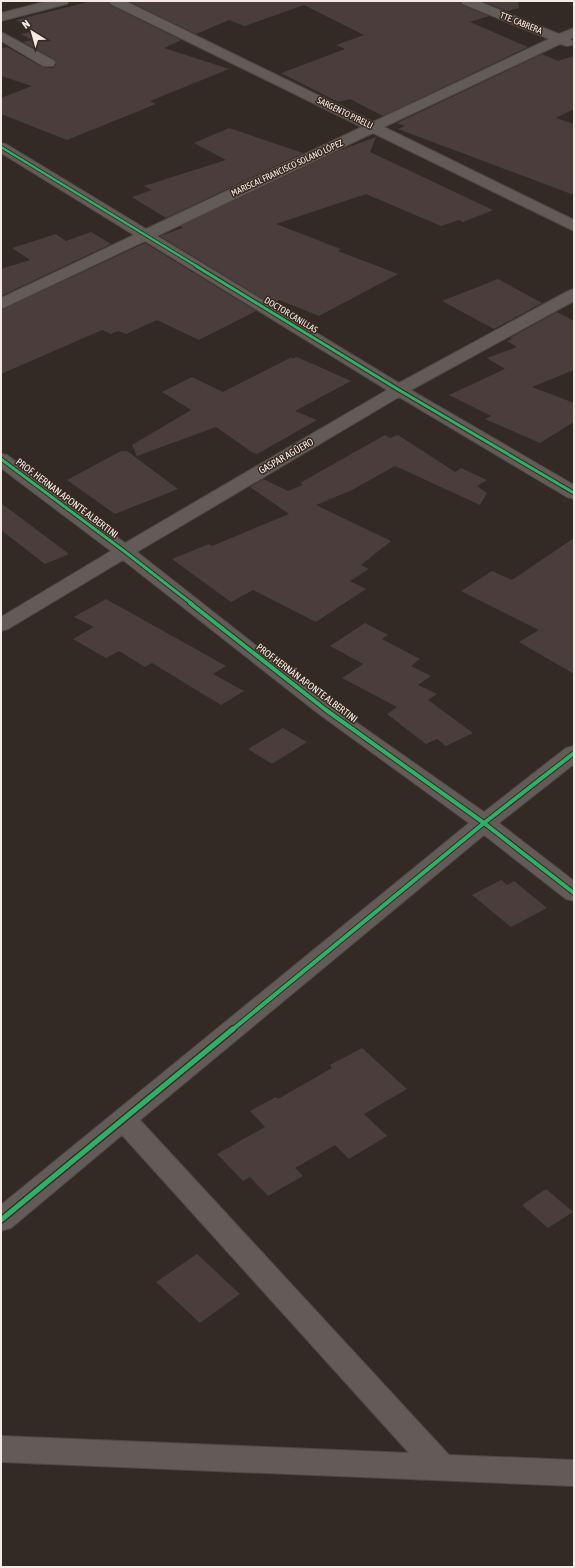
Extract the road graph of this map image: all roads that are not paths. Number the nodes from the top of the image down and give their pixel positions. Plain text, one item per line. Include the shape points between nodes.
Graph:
1 (9, 1) edge
2 (63, 1) edge
3 (115, 1) edge
4 (467, 1) edge
5 (27, 10) junction
6 (1, 17) edge
7 (574, 32) edge
8 (1, 36) edge
9 (559, 39) junction
10 (574, 45) edge
11 (48, 63) dead end
12 (374, 127) junction
13 (1, 147) edge
14 (574, 226) edge
15 (145, 236) junction
16 (574, 294) edge
17 (1, 304) edge
18 (399, 390) junction
19 (1, 459) edge
20 (574, 493) edge
21 (124, 551) junction
22 (1, 625) edge
23 (574, 753) edge
24 (484, 823) junction
25 (574, 893) edge
26 (123, 1119) junction
27 (1, 1220) edge
28 (1, 1449) edge
29 (442, 1468) junction
30 (574, 1473) edge

1 - 5 street
2 - 5 street
3 - 12 street, SARGENTO PIRELLI
4 - 9 street, TTE. CABRERA
5 - 6 street
7 - 9 street, MARISCAL FRANCISCO SOLANO LÓPEZ
8 - 11 street
9 - 10 street, TTE. CABRERA
9 - 12 street, MARISCAL FRANCISCO SOLANO LÓPEZ
12 - 14 street, SARGENTO PIRELLI
12 - 15 street, MARISCAL FRANCISCO SOLANO LÓPEZ
13 - 15 street, DOCTOR CANILLAS
15 - 17 street, MARISCAL FRANCISCO SOLANO LÓPEZ
15 - 18 street, DOCTOR CANILLAS
16 - 18 street, GASPAR AGÜERO
18 - 20 street, DOCTOR CANILLAS
18 - 21 street, GASPAR AGÜERO
19 - 21 street, PROF. HERNAN APONTE ALBERTINI
21 - 22 street, GASPAR AGÜERO
21 - 24 street, PROF HERNÁN APONTE ALBERTINI via 326,710
23 - 24 street
24 - 25 street
24 - 26 street
26 - 27 street
26 - 29 street
28 - 29 street
29 - 30 street

